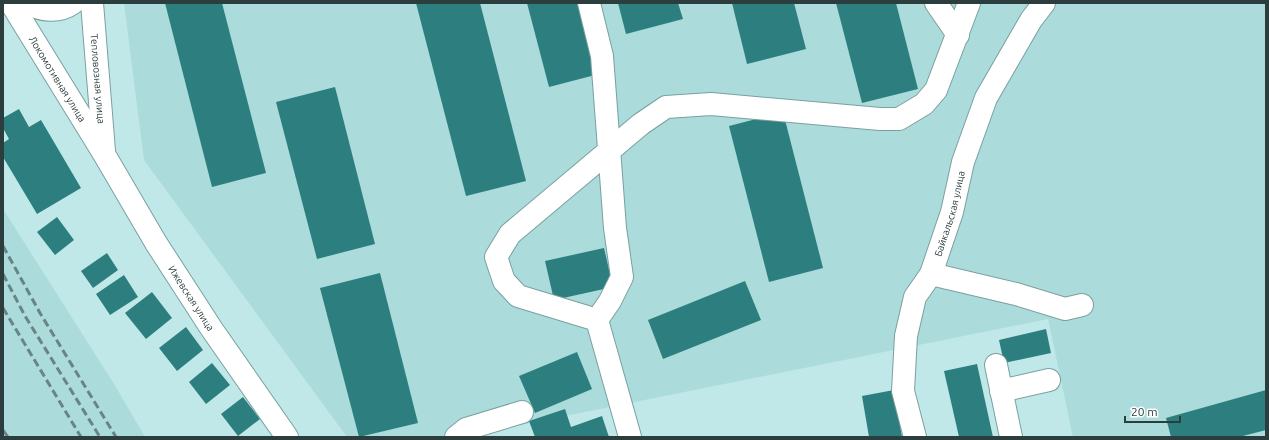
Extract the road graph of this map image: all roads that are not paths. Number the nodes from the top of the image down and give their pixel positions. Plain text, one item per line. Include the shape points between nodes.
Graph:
1 (12, 3) edge
2 (27, 3) edge
3 (73, 3) edge
4 (92, 3) edge
5 (589, 3) edge
6 (936, 3) edge
7 (969, 3) edge
8 (1044, 3) edge
9 (958, 35) junction
10 (608, 151) junction
11 (104, 154) junction
12 (931, 274) junction
13 (1082, 305) dead end
14 (597, 320) junction
15 (996, 365) dead end
16 (1049, 380) dead end
17 (1001, 391) junction
18 (522, 412) dead end
19 (287, 437) edge
20 (456, 437) edge
21 (630, 437) edge
22 (915, 437) edge
23 (1011, 437) edge

1 - 11 street, Локомотивная улица
2 - 3 street via 42,9 56,10
4 - 11 street, Тепловозная улица
5 - 10 street via 602,56
6 - 9 street
7 - 9 street
8 - 12 street, Байкальская улица via 1031,20 986,98 963,162 952,212
9 - 10 street via 936,90 924,104 899,119 711,104 666,106
10 - 14 street via 622,277
10 - 14 street via 510,234 496,257 504,281 518,296
11 - 19 street, Ижевская улица via 156,243
12 - 13 street via 1016,294 1065,309
12 - 22 street, Байкальская улица via 915,297 906,336 903,391
14 - 21 street
15 - 17 street
16 - 17 street
17 - 23 street
18 - 20 street via 466,429

